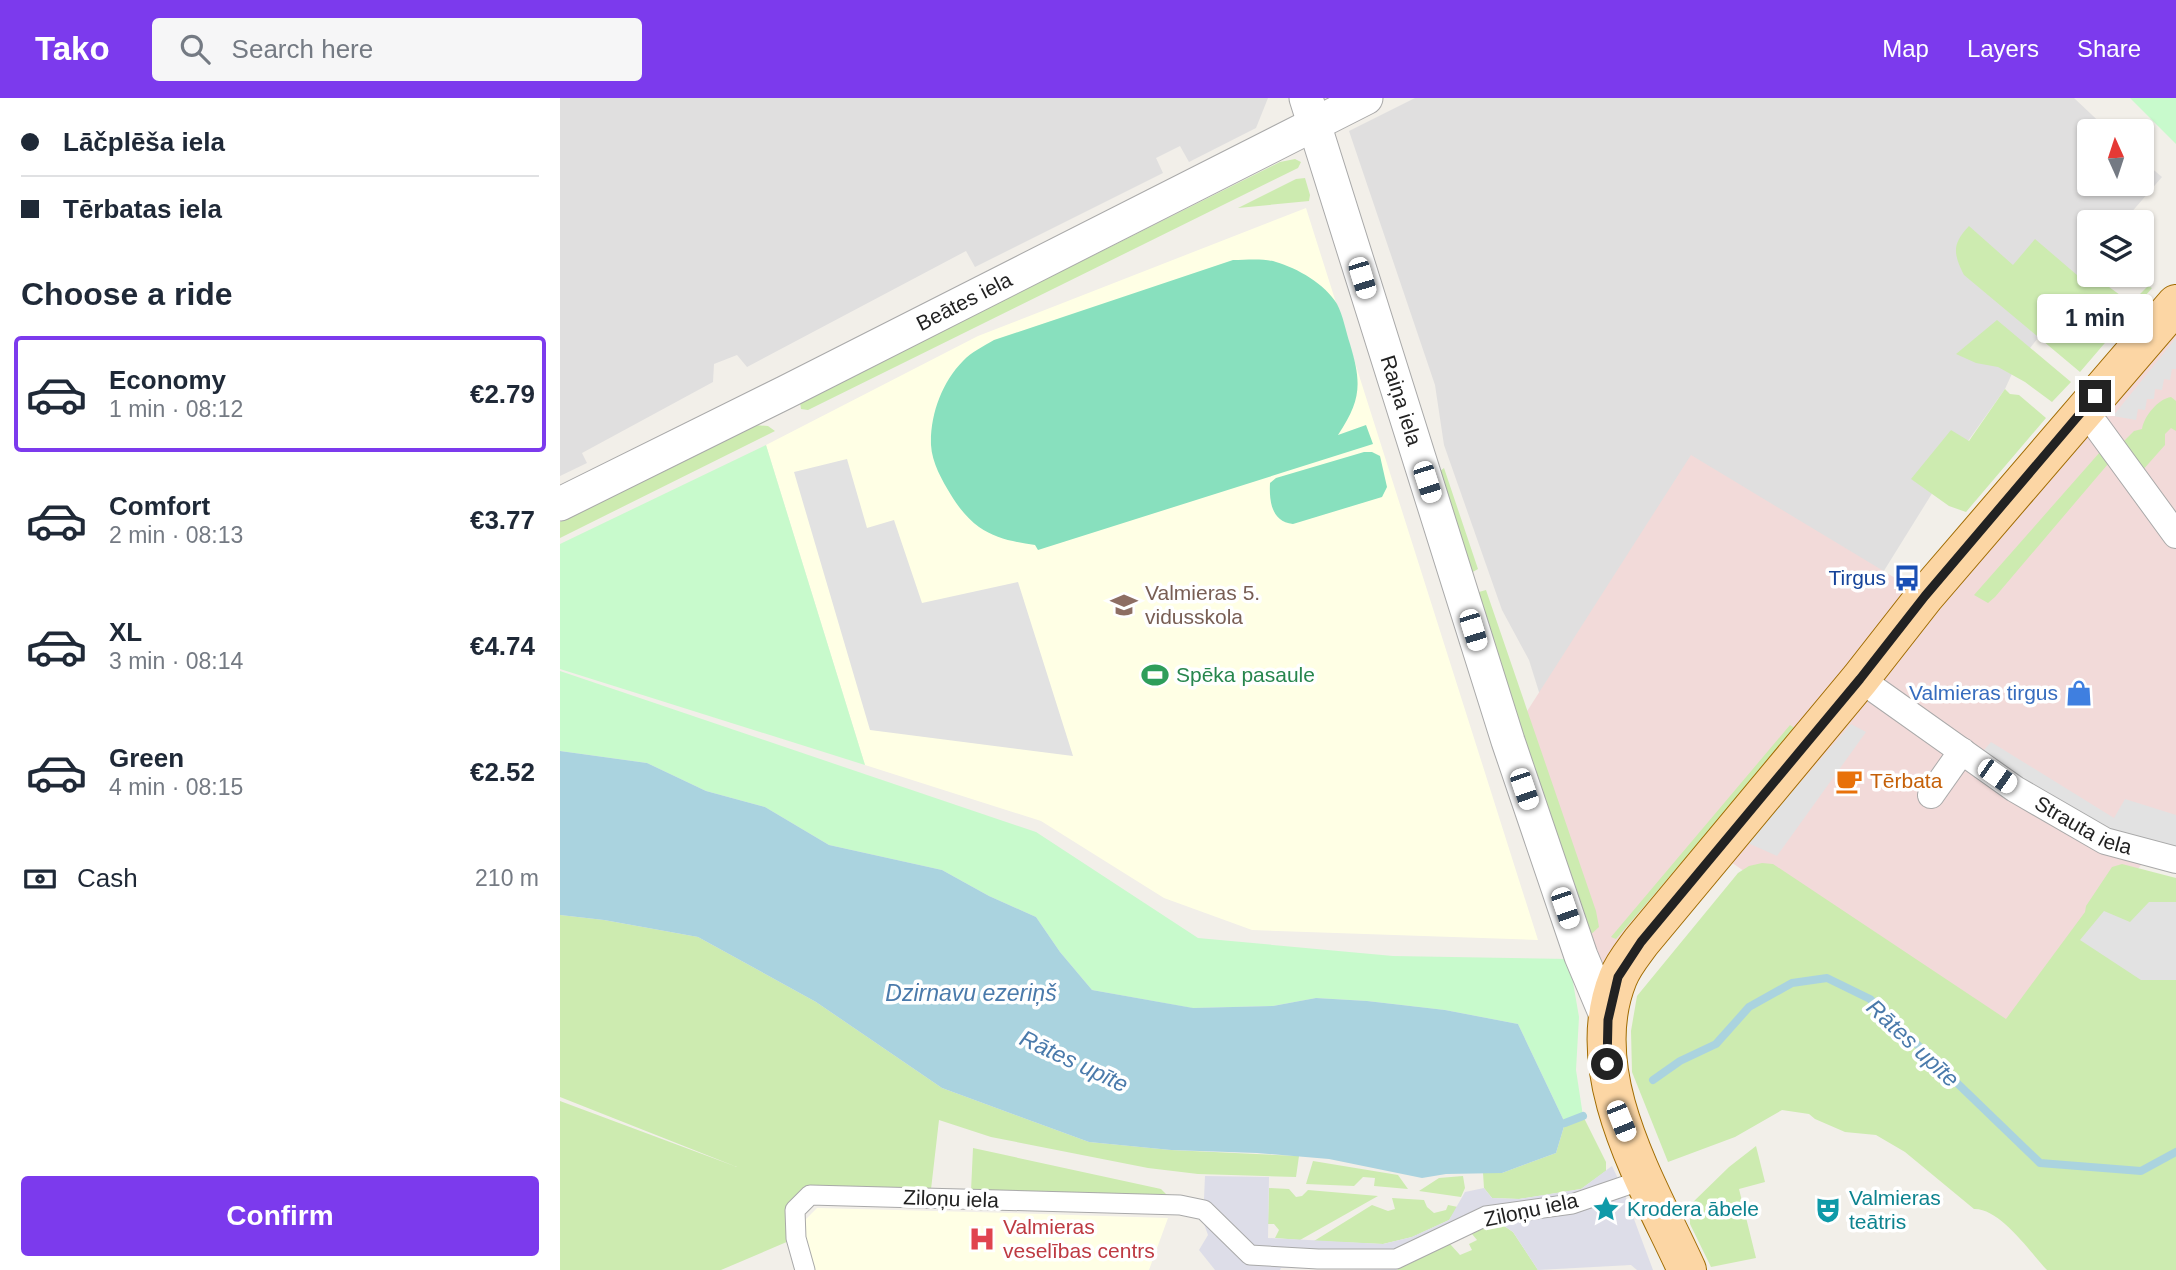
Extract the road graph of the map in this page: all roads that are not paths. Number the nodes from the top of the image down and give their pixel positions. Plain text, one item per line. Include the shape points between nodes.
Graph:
1 (1366, 98) edge
2 (1309, 111) edge
3 (2176, 304) edge
4 (2084, 409) junction
5 (560, 504) edge
6 (2176, 534) edge
7 (1860, 679) junction
8 (1962, 751) junction
9 (1931, 795) dead end
10 (2176, 860) edge
11 (1608, 1020) junction
12 (1645, 1179) junction
13 (805, 1270) edge
14 (1687, 1270) edge

1 - 2 street, Beātes iela
2 - 5 street, Beātes iela via 798,386
2 - 11 street, Raiņa iela via 1508,740 1581,956
3 - 4 main road
4 - 6 street
4 - 7 main road
7 - 8 street, Strauta iela
7 - 11 main road via 1641,942 1618,977
8 - 9 street
8 - 10 street, Strauta iela via 2015,789 2105,841
11 - 12 main road via 1607,1064 1621,1121
12 - 13 street, Ziloņu iela via 1572,1204 1486,1216 1396,1259 1250,1255 1204,1210 1180,1205 810,1195 795,1210 796,1238
12 - 14 main road

